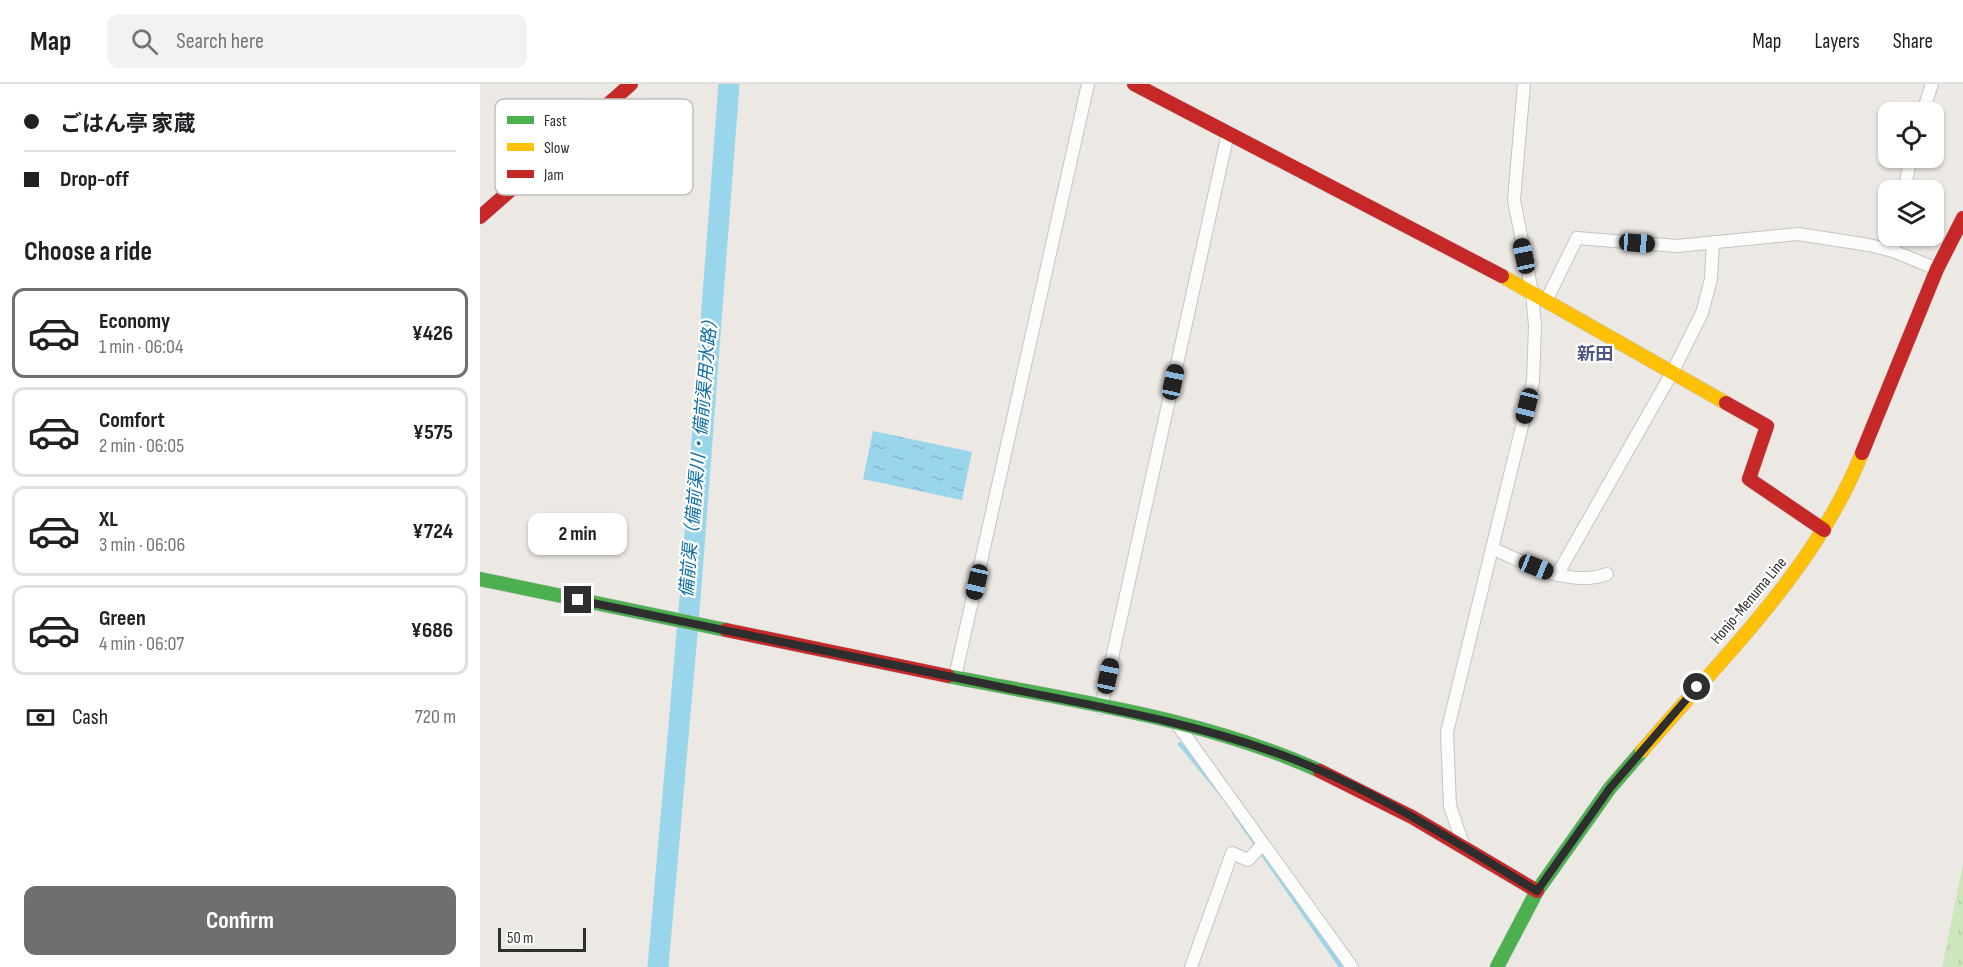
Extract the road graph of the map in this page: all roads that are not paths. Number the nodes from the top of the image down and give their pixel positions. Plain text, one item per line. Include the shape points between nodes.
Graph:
1 (631, 84) edge
2 (1088, 84) edge
3 (1134, 84) edge
4 (1524, 84) edge
5 (1932, 84) edge
6 (614, 99) edge
7 (1926, 102) edge
8 (1228, 133) junction
9 (505, 195) edge
10 (480, 217) edge
11 (1963, 218) edge
12 (1713, 242) junction
13 (1893, 246) edge
14 (1893, 251) junction
15 (1937, 269) junction
16 (1532, 292) junction
17 (1546, 301) junction
18 (1673, 371) junction
19 (1824, 530) junction
20 (1493, 549) junction
21 (1607, 574) dead end
22 (1557, 575) junction
23 (480, 579) edge
24 (955, 677) junction
25 (1101, 708) junction
26 (1177, 724) junction
27 (1263, 844) junction
28 (1464, 847) junction
29 (1537, 891) junction
30 (1191, 967) edge
31 (1352, 967) edge
32 (1497, 967) edge

1 - 6 main road
2 - 24 street
3 - 8 main road
4 - 16 street via 1514,200
5 - 7 street
8 - 16 main road
8 - 25 street
9 - 10 main road
11 - 15 main road, Honjo-Menuma Line
12 - 14 street via 1798,234
12 - 17 street via 1677,246 1577,238
12 - 18 street via 1711,279 1701,314
13 - 14 street
14 - 15 street
15 - 19 main road, Honjo-Menuma Line via 1854,474
16 - 17 main road
16 - 20 street via 1533,381
17 - 18 main road
18 - 19 main road via 1767,426 1749,479
18 - 22 street
19 - 29 main road, Honjo-Menuma Line via 1784,586 1610,788
20 - 22 street
20 - 28 street via 1447,732 1450,806
21 - 22 street via 1596,578
23 - 24 main road
24 - 25 main road
25 - 26 main road
26 - 27 street
26 - 28 main road via 1283,755
27 - 30 street via 1248,860 1232,853
27 - 31 street
28 - 29 main road
29 - 32 main road, Honjo-Menuma Line

